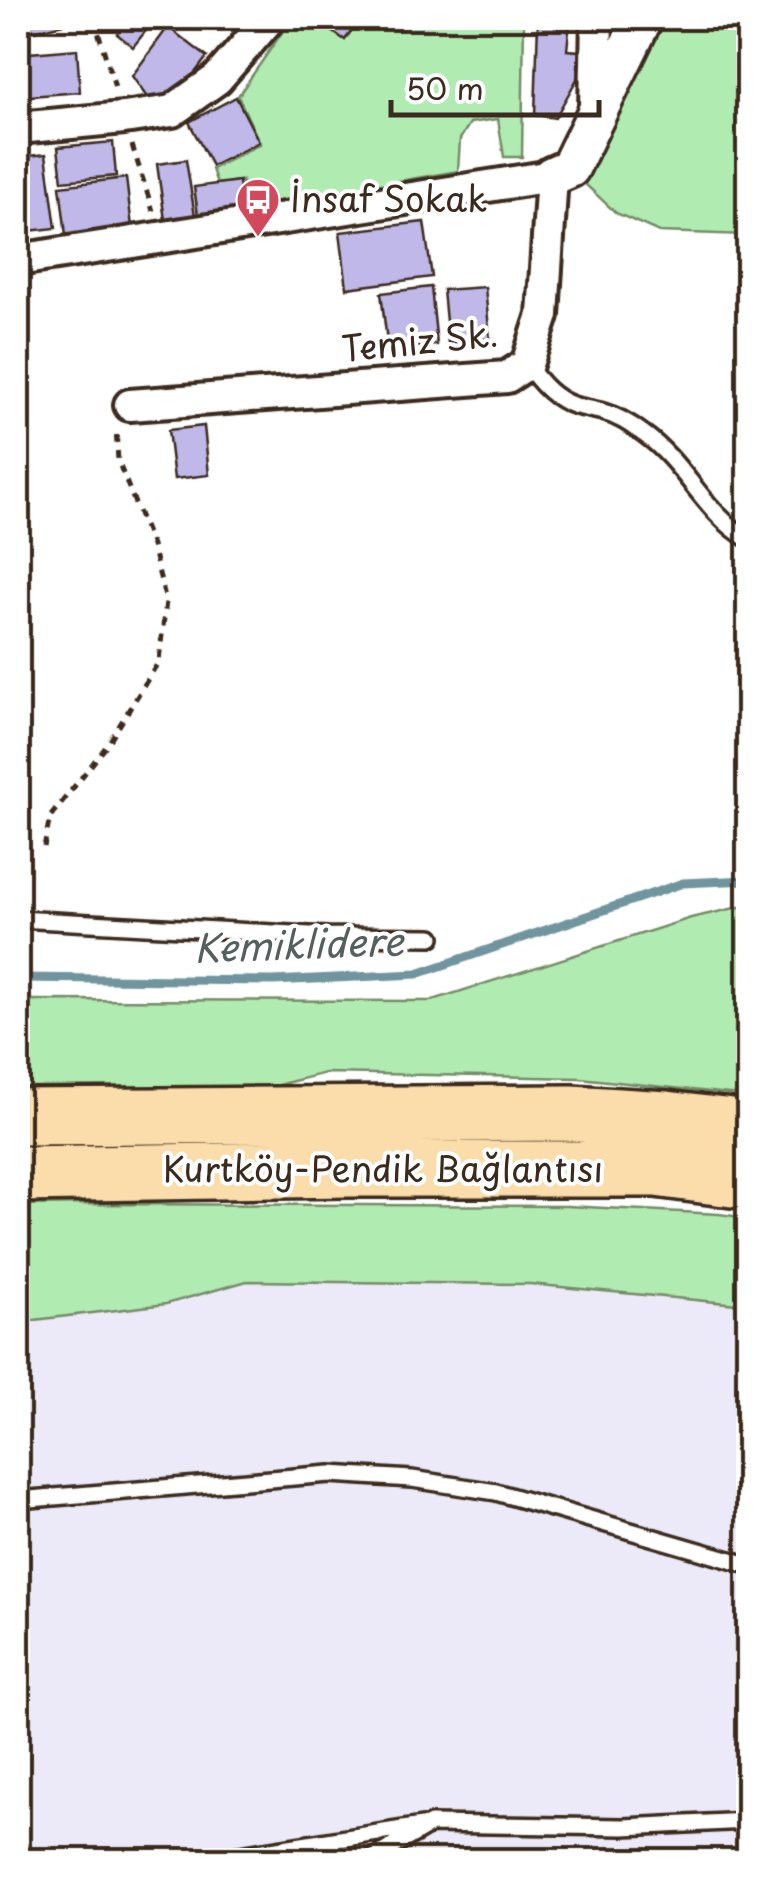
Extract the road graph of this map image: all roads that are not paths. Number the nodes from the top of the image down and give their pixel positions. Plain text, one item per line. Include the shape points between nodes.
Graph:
1 (270, 18) edge
2 (597, 18) edge
3 (643, 18) edge
4 (595, 117) junction
5 (18, 128) edge
6 (552, 176) junction
7 (18, 260) edge
8 (527, 364) junction
9 (130, 405) road end
10 (748, 539) edge
11 (18, 919) edge
12 (432, 937) dead end
13 (18, 1118) edge
14 (748, 1129) edge
15 (18, 1174) edge
16 (748, 1181) edge
17 (18, 1500) edge
18 (748, 1565) edge
19 (748, 1820) edge
20 (430, 1824) junction
21 (208, 1860) edge
22 (370, 1860) edge

1 - 5 street via 216,79 172,111
2 - 4 street
3 - 4 street
4 - 6 street via 570,168
6 - 7 street
6 - 8 street, Temiz Sk. via 543,315
8 - 9 street, Temiz Sk. via 508,376
8 - 10 lane via 556,396 606,412 648,436 704,502
11 - 12 lane
13 - 14 highway, Kurtköy-Pendik Bağlantısı via 570,1113
15 - 16 highway, Kurtköy-Pendik Bağlantısı via 656,1169
17 - 18 lane via 330,1474 412,1479 496,1492
19 - 20 lane via 624,1827
20 - 21 lane
20 - 22 lane

